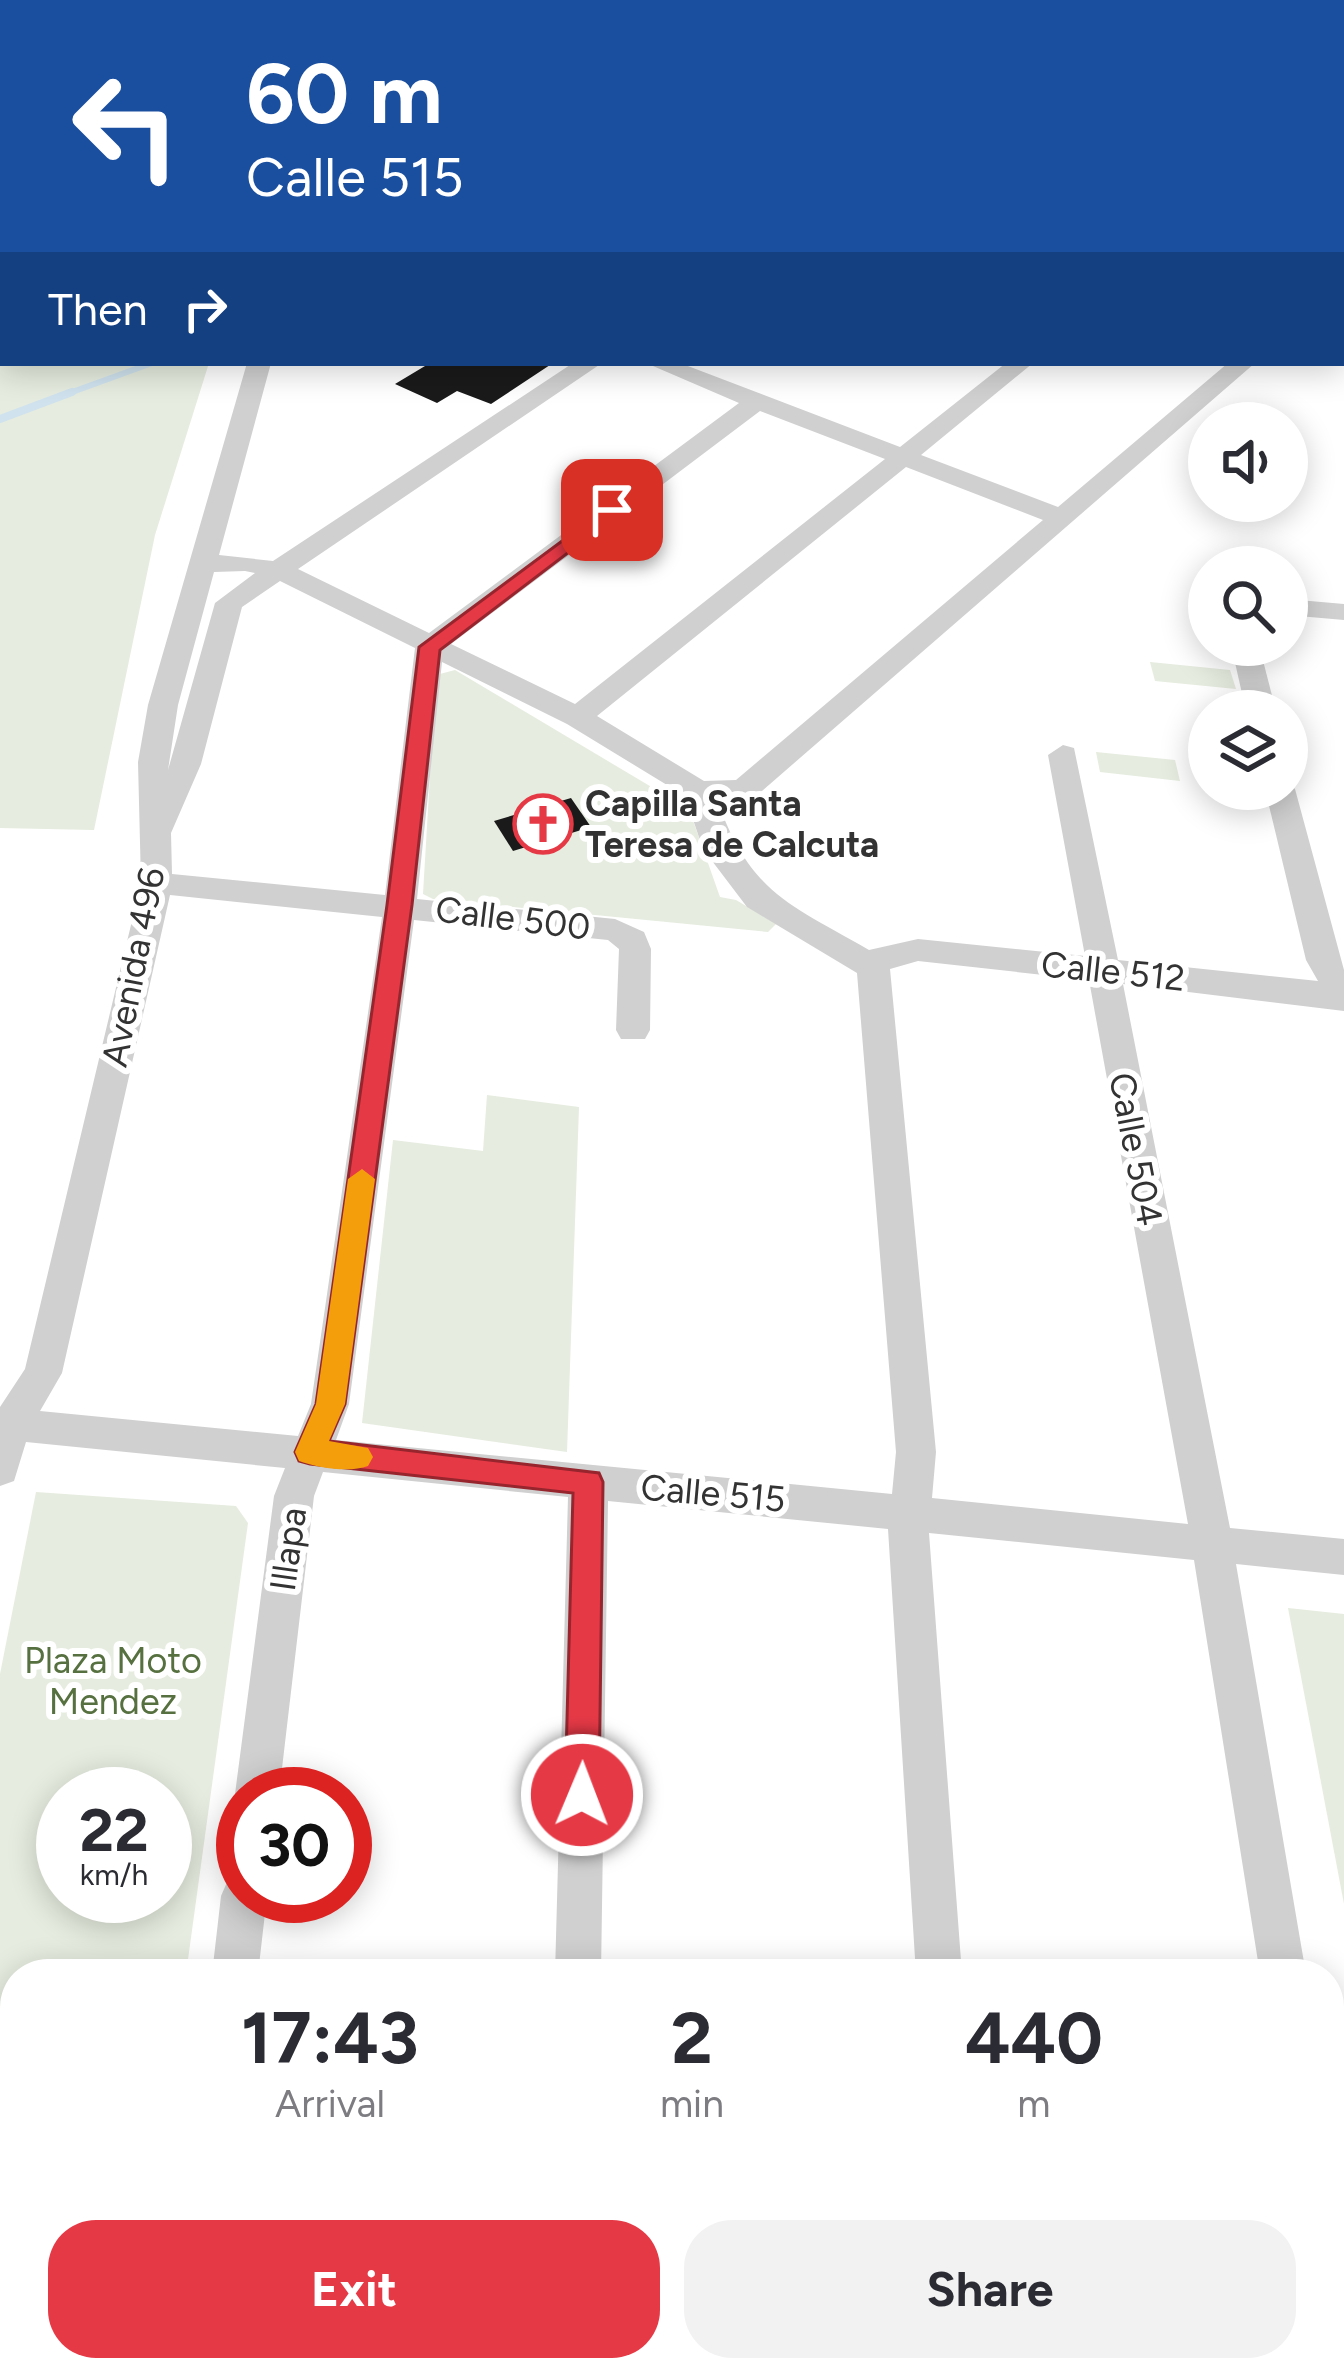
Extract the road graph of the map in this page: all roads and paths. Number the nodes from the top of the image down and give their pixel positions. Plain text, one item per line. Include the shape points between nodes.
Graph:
1 (258, 366) edge
2 (586, 366) edge
3 (666, 366) edge
4 (1017, 366) edge
5 (1239, 366) edge
6 (759, 400) junction
7 (900, 457) junction
8 (1062, 518) junction
9 (200, 564) junction
10 (280, 571) junction
11 (1308, 609) edge
12 (1344, 612) edge
13 (429, 647) junction
14 (577, 718) junction
15 (1063, 755) dead end
16 (698, 791) junction
17 (1285, 810) edge
18 (156, 841) junction
19 (157, 883) junction
20 (400, 905) junction
21 (878, 962) junction
22 (1102, 970) junction
23 (1344, 997) edge
24 (633, 1030) dead end
25 (5, 1424) edge
26 (310, 1452) junction
27 (0, 1469) edge
28 (588, 1482) junction
29 (911, 1511) junction
30 (1212, 1542) junction
31 (1344, 1557) edge
32 (260, 1767) edge
33 (241, 1923) edge
34 (237, 1959) edge
35 (578, 1959) edge
36 (938, 1959) edge
37 (1281, 1959) edge

1 - 9 street, Avenida 496
2 - 10 street
3 - 6 street
4 - 7 street
5 - 8 street
6 - 7 street
6 - 13 street
7 - 8 street
7 - 14 street
8 - 16 street via 744,790
9 - 10 street
9 - 18 street, Avenida 496 via 153,762
10 - 13 street
10 - 18 street via 229,603 186,764
11 - 12 street
13 - 14 street
13 - 20 street, Illapa
14 - 16 street
15 - 22 street, Calle 504
16 - 21 street via 719,849 758,899
17 - 23 street via 1322,960
18 - 19 street, Avenida 496
19 - 20 street, Calle 500
19 - 25 street, Avenida 496 via 43,1373
20 - 24 street, Calle 500 via 615,930 635,949
20 - 26 street, Illapa via 330,1404
21 - 22 street, Calle 512 via 918,950
21 - 29 street via 916,1452
22 - 23 street, Calle 512
22 - 30 street, Calle 504
25 - 26 street, Calle 515
25 - 27 street
26 - 28 street, Calle 515
26 - 32 street, Illapa via 294,1496
28 - 29 street, Calle 515
28 - 35 street
29 - 30 street, Calle 515
29 - 36 street via 907,1548
30 - 31 street, Calle 515
30 - 37 street, Calle 504
33 - 34 street

